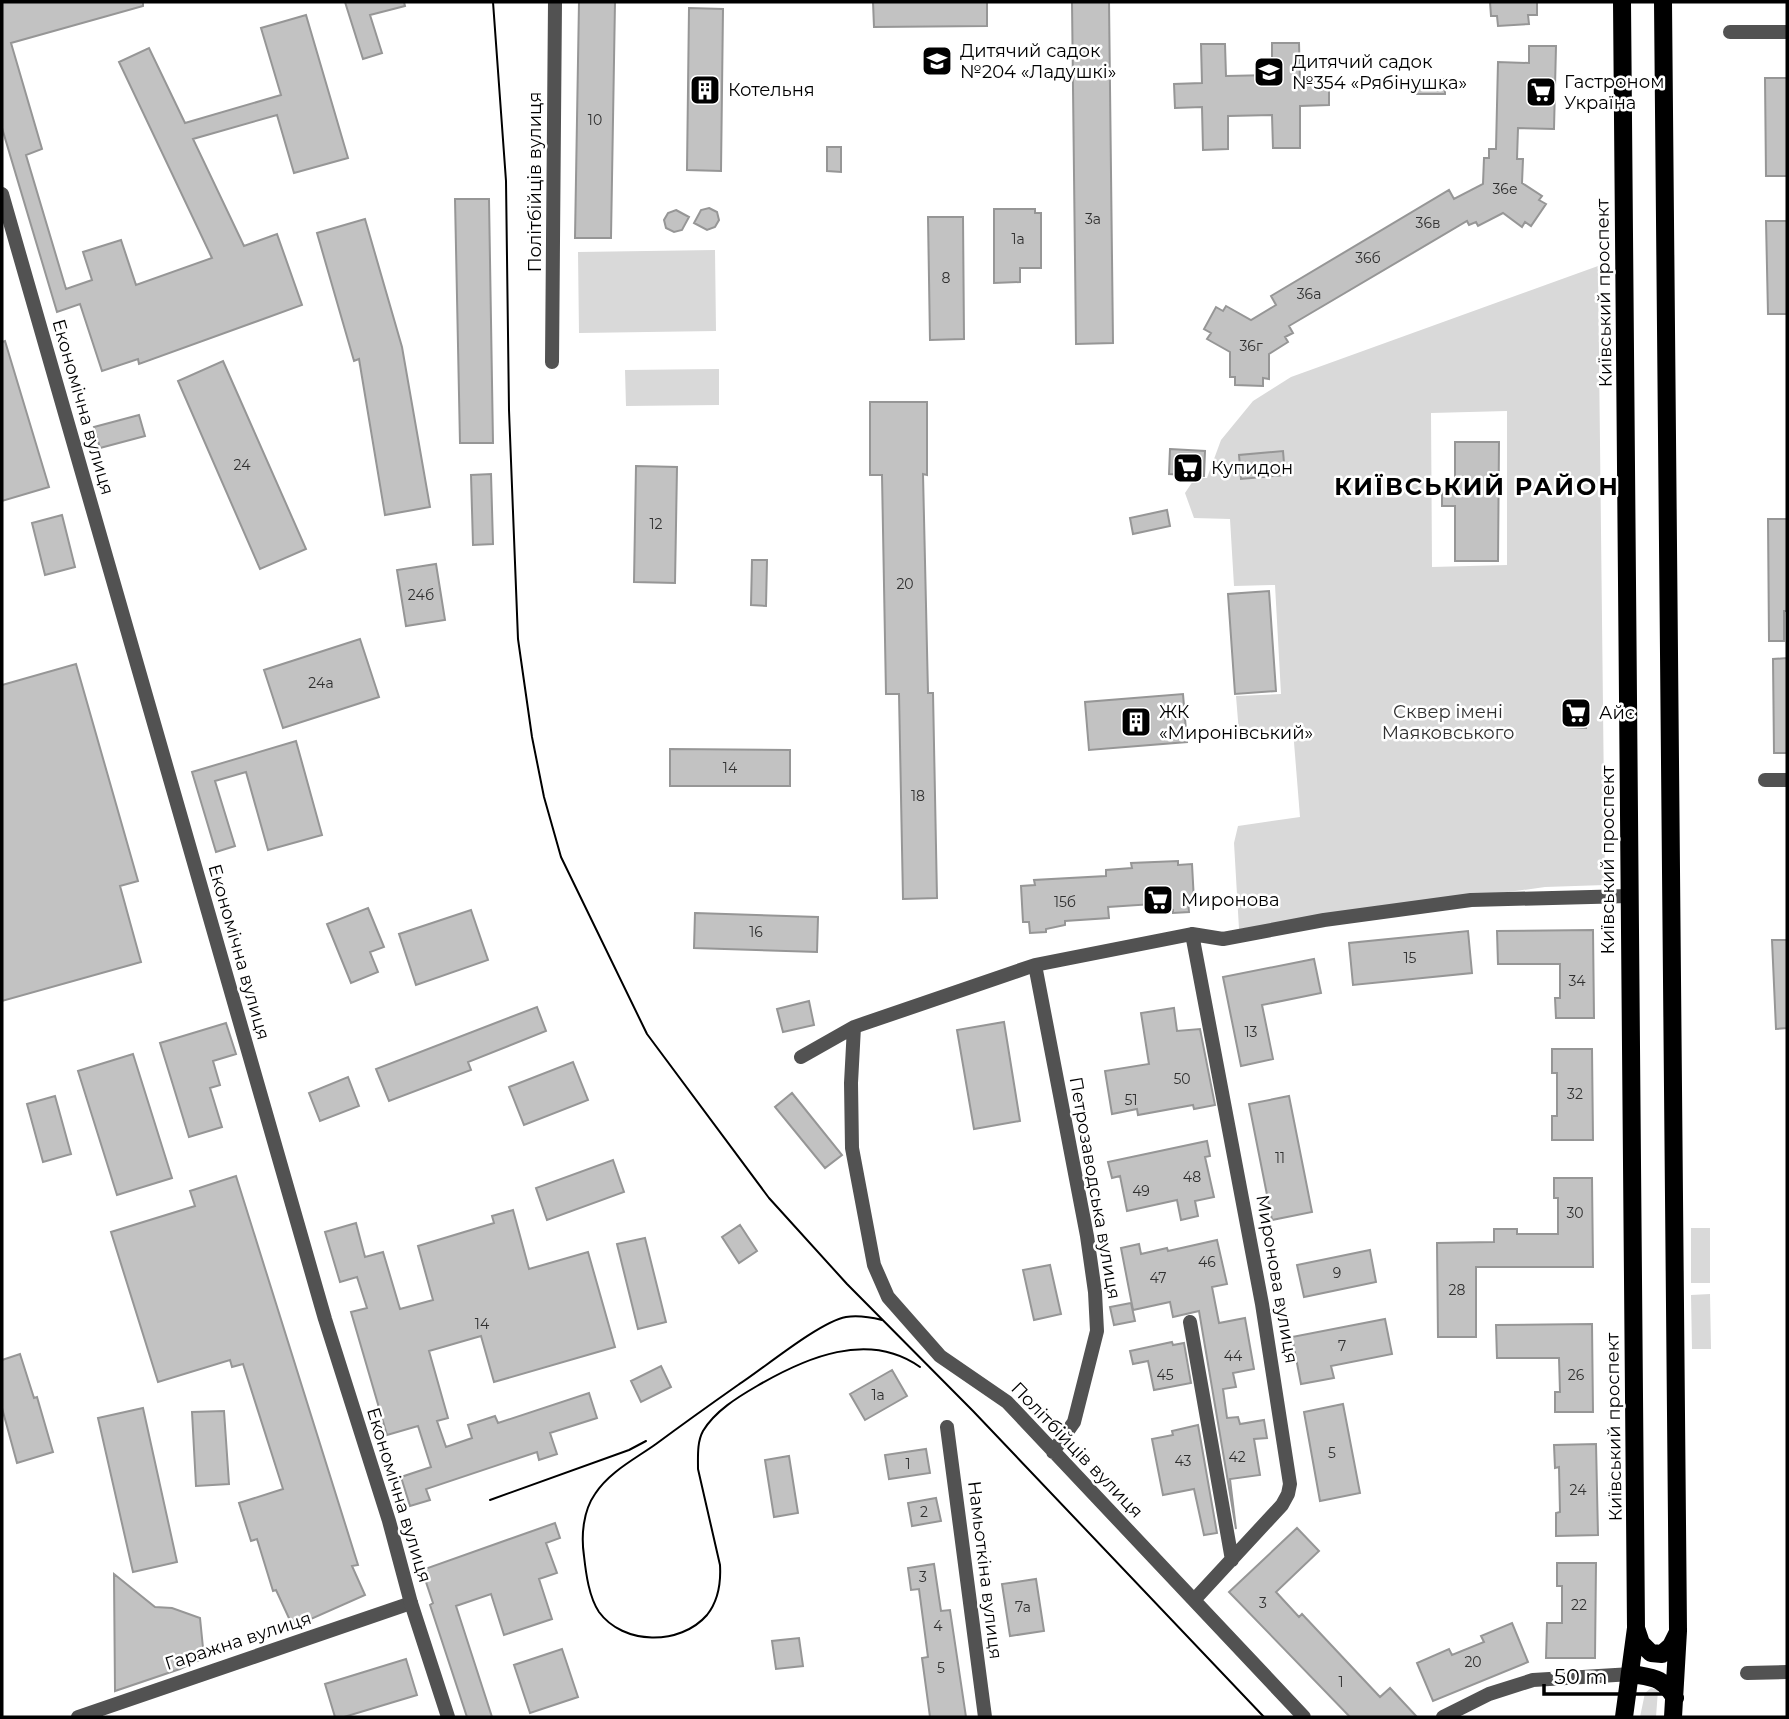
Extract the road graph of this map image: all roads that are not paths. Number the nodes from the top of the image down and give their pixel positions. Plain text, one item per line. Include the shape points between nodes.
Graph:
1 (555, 2) edge
2 (1622, 2) edge
3 (1663, 2) edge
4 (1730, 32) dead end
5 (1787, 32) edge
6 (2, 194) edge
7 (552, 362) dead end
8 (1765, 780) dead end
9 (1787, 780) edge
10 (1629, 896) junction
11 (1192, 934) junction
12 (1035, 965) junction
13 (854, 1027) junction
14 (801, 1057) dead end
15 (1190, 1322) dead end
16 (947, 1427) dead end
17 (1052, 1452) junction
18 (1232, 1560) junction
19 (1195, 1599) junction
20 (411, 1603) junction
21 (1636, 1628) junction
22 (1678, 1631) junction
23 (1787, 1672) edge
24 (1747, 1673) dead end
25 (1632, 1674) junction
26 (1675, 1698) junction
27 (78, 1717) edge
28 (448, 1717) edge
29 (985, 1717) edge
30 (1304, 1717) edge
31 (1443, 1717) edge
32 (1624, 1717) edge
33 (1673, 1717) edge

1 - 7 street, Політбійців вулиця
2 - 10 main road, Київський проспект
3 - 22 main road
4 - 5 street
6 - 20 street, Економічна вулиця
8 - 9 street
10 - 11 street via 1471,900 1223,939
10 - 21 main road, Київський проспект
11 - 12 street
11 - 18 street, Миронова вулиця via 1262,1304 1290,1484 1282,1505
12 - 13 street
12 - 17 street, Петрозаводська вулиця via 1087,1236 1097,1331 1074,1422
13 - 14 street
13 - 17 street, Політбійців вулиця via 852,1147 874,1265 888,1297 940,1356 1006,1402
15 - 18 street
16 - 29 street, Намьоткіна вулиця
17 - 19 street, Політбійців вулиця
18 - 19 street, Миронова вулиця
19 - 30 street, Політбійців вулиця
20 - 27 street, Гаражна вулиця
20 - 28 street, Економічна вулиця
21 - 22 main road via 1641,1643 1651,1653 1662,1654
21 - 25 main road, Київський проспект
22 - 26 main road
23 - 24 street
25 - 26 main road via 1658,1679
25 - 31 street via 1533,1681 1489,1694
25 - 32 main road, Київський проспект
26 - 33 main road

